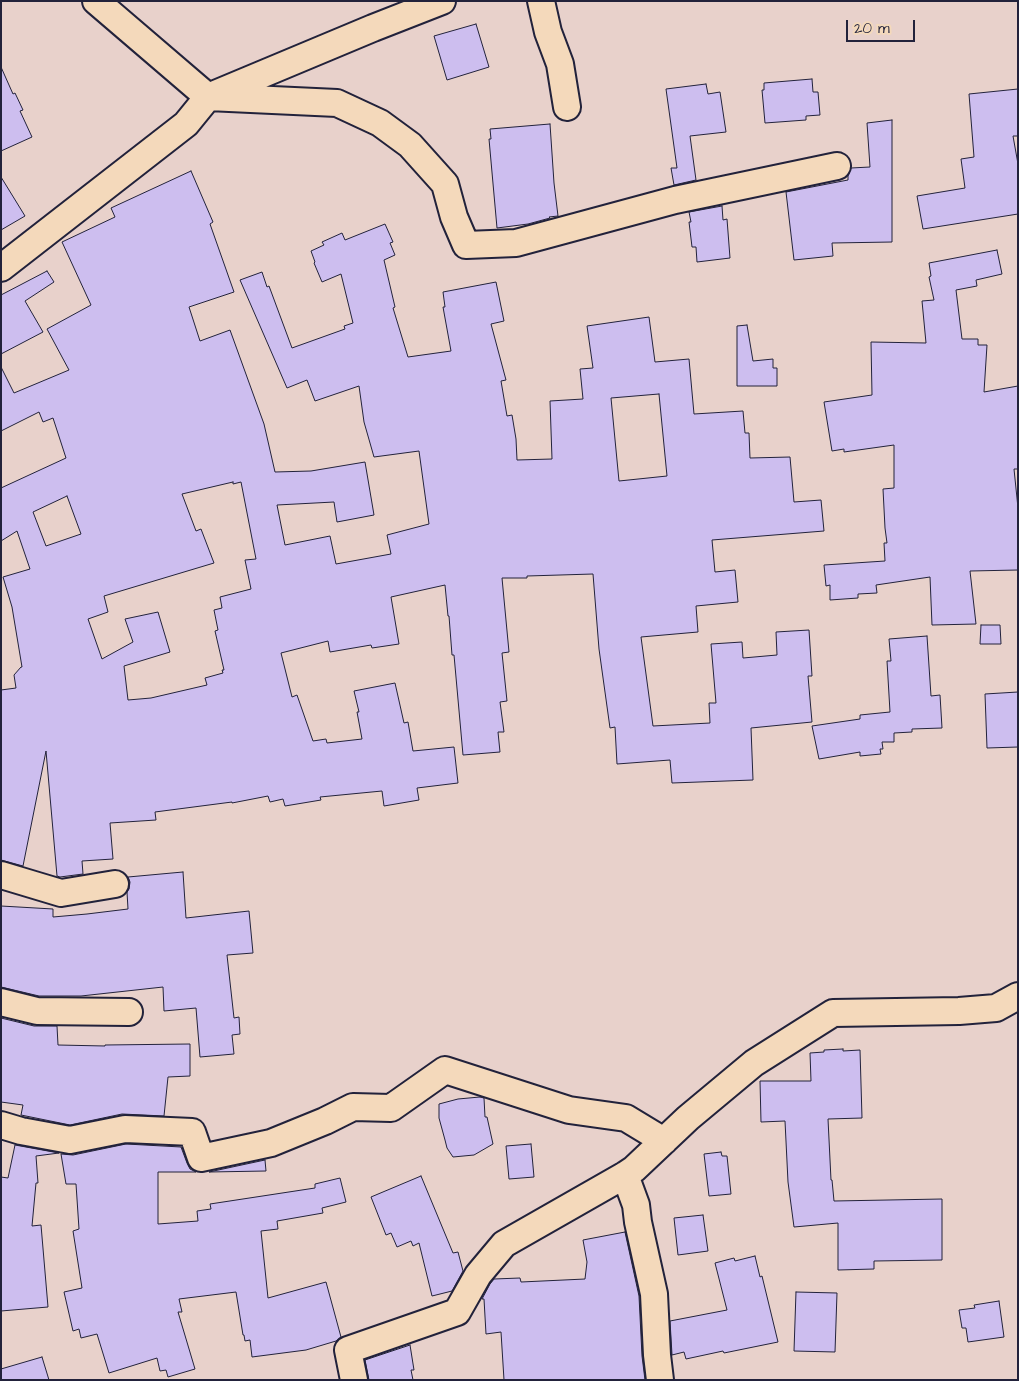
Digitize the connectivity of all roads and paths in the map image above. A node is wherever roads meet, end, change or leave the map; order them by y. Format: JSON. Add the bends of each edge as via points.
{"nodes":[{"id":1,"x":96,"y":1,"type":"edge"},
{"id":2,"x":442,"y":1,"type":"edge"},
{"id":3,"x":541,"y":1,"type":"edge"},
{"id":4,"x":208,"y":97,"type":"junction"},
{"id":5,"x":567,"y":107,"type":"dead end"},
{"id":6,"x":837,"y":166,"type":"dead end"},
{"id":7,"x":1,"y":268,"type":"edge"},
{"id":8,"x":1,"y":875,"type":"edge"},
{"id":9,"x":115,"y":884,"type":"dead end"},
{"id":10,"x":1018,"y":996,"type":"edge"},
{"id":11,"x":1,"y":1002,"type":"edge"},
{"id":12,"x":129,"y":1012,"type":"dead end"},
{"id":13,"x":1,"y":1126,"type":"edge"},
{"id":14,"x":664,"y":1141,"type":"junction"},
{"id":15,"x":625,"y":1176,"type":"junction"},
{"id":16,"x":354,"y":1380,"type":"edge"},
{"id":17,"x":660,"y":1380,"type":"edge"}],
"edges":[{"from":1,"to":4,"type":"street"},
{"from":2,"to":4,"type":"street"},
{"from":3,"to":5,"type":"street","via":[[560,64]]},
{"from":4,"to":6,"type":"street","via":[[337,103],[380,123],[410,145],[445,184],[466,245],[516,243],[676,200]]},
{"from":4,"to":7,"type":"street","via":[[186,124]]},
{"from":8,"to":9,"type":"street","via":[[61,893]]},
{"from":10,"to":14,"type":"street","via":[[996,1008],[833,1013],[754,1062]]},
{"from":11,"to":12,"type":"street","via":[[37,1011]]},
{"from":13,"to":14,"type":"street","via":[[70,1140],[125,1129],[192,1132],[201,1158],[271,1143],[353,1107],[391,1108],[445,1070],[569,1110],[626,1118]]},
{"from":14,"to":15,"type":"street"},
{"from":15,"to":16,"type":"street","via":[[504,1244],[478,1276],[457,1312],[348,1350]]},
{"from":15,"to":17,"type":"street","via":[[636,1204],[654,1294]]}]}
